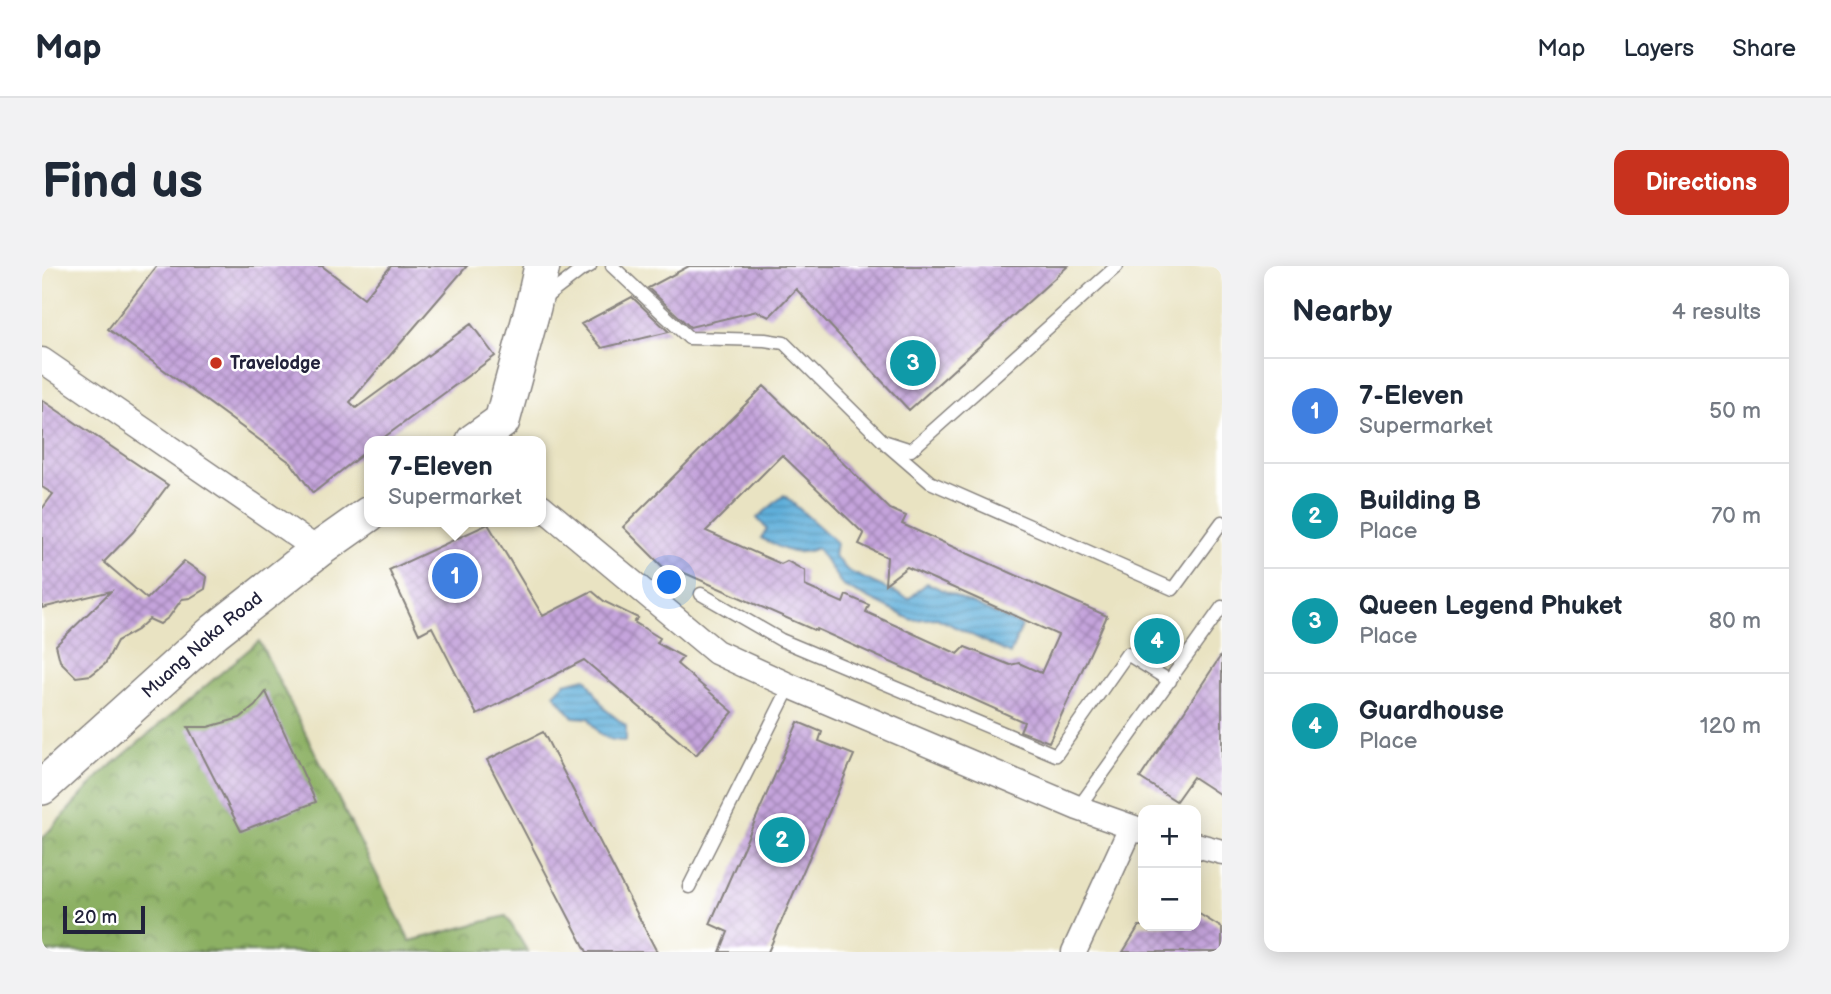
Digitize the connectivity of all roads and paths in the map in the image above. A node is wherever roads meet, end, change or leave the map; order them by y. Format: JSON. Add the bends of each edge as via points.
{"nodes":[{"id":1,"x":542,"y":266,"type":"edge"},
{"id":2,"x":590,"y":266,"type":"edge"},
{"id":3,"x":612,"y":266,"type":"edge"},
{"id":4,"x":1117,"y":266,"type":"edge"},
{"id":5,"x":533,"y":307,"type":"junction"},
{"id":6,"x":42,"y":360,"type":"edge"},
{"id":7,"x":505,"y":431,"type":"edge"},
{"id":8,"x":883,"y":441,"type":"junction"},
{"id":9,"x":546,"y":510,"type":"edge"},
{"id":10,"x":364,"y":518,"type":"edge"},
{"id":11,"x":1222,"y":522,"type":"edge"},
{"id":12,"x":318,"y":550,"type":"junction"},
{"id":13,"x":701,"y":594,"type":"dead end"},
{"id":14,"x":1222,"y":607,"type":"edge"},
{"id":15,"x":1170,"y":681,"type":"junction"},
{"id":16,"x":790,"y":686,"type":"junction"},
{"id":17,"x":42,"y":787,"type":"edge"},
{"id":18,"x":1078,"y":808,"type":"junction"},
{"id":19,"x":1137,"y":829,"type":"edge"},
{"id":20,"x":1201,"y":846,"type":"edge"},
{"id":21,"x":1222,"y":852,"type":"edge"},
{"id":22,"x":689,"y":887,"type":"dead end"},
{"id":23,"x":1074,"y":952,"type":"edge"}],
"edges":[{"from":1,"to":5,"type":"street"},
{"from":2,"to":5,"type":"lane"},
{"from":3,"to":8,"type":"lane","via":[[689,338],[783,343]]},
{"from":4,"to":8,"type":"lane","via":[[911,450]]},
{"from":5,"to":7,"type":"street"},
{"from":6,"to":12,"type":"street"},
{"from":8,"to":11,"type":"lane","via":[[930,482],[1173,589]]},
{"from":9,"to":16,"type":"street","via":[[716,652]]},
{"from":10,"to":12,"type":"street","name":"Muang Naka Road"},
{"from":12,"to":17,"type":"street","name":"Muang Naka Road","via":[[215,631]]},
{"from":13,"to":15,"type":"lane","via":[[781,640],[1056,755],[1128,654]]},
{"from":14,"to":15,"type":"lane"},
{"from":15,"to":18,"type":"lane"},
{"from":16,"to":18,"type":"street"},
{"from":16,"to":22,"type":"lane"},
{"from":18,"to":19,"type":"street"},
{"from":19,"to":23,"type":"street"},
{"from":20,"to":21,"type":"street"}]}
